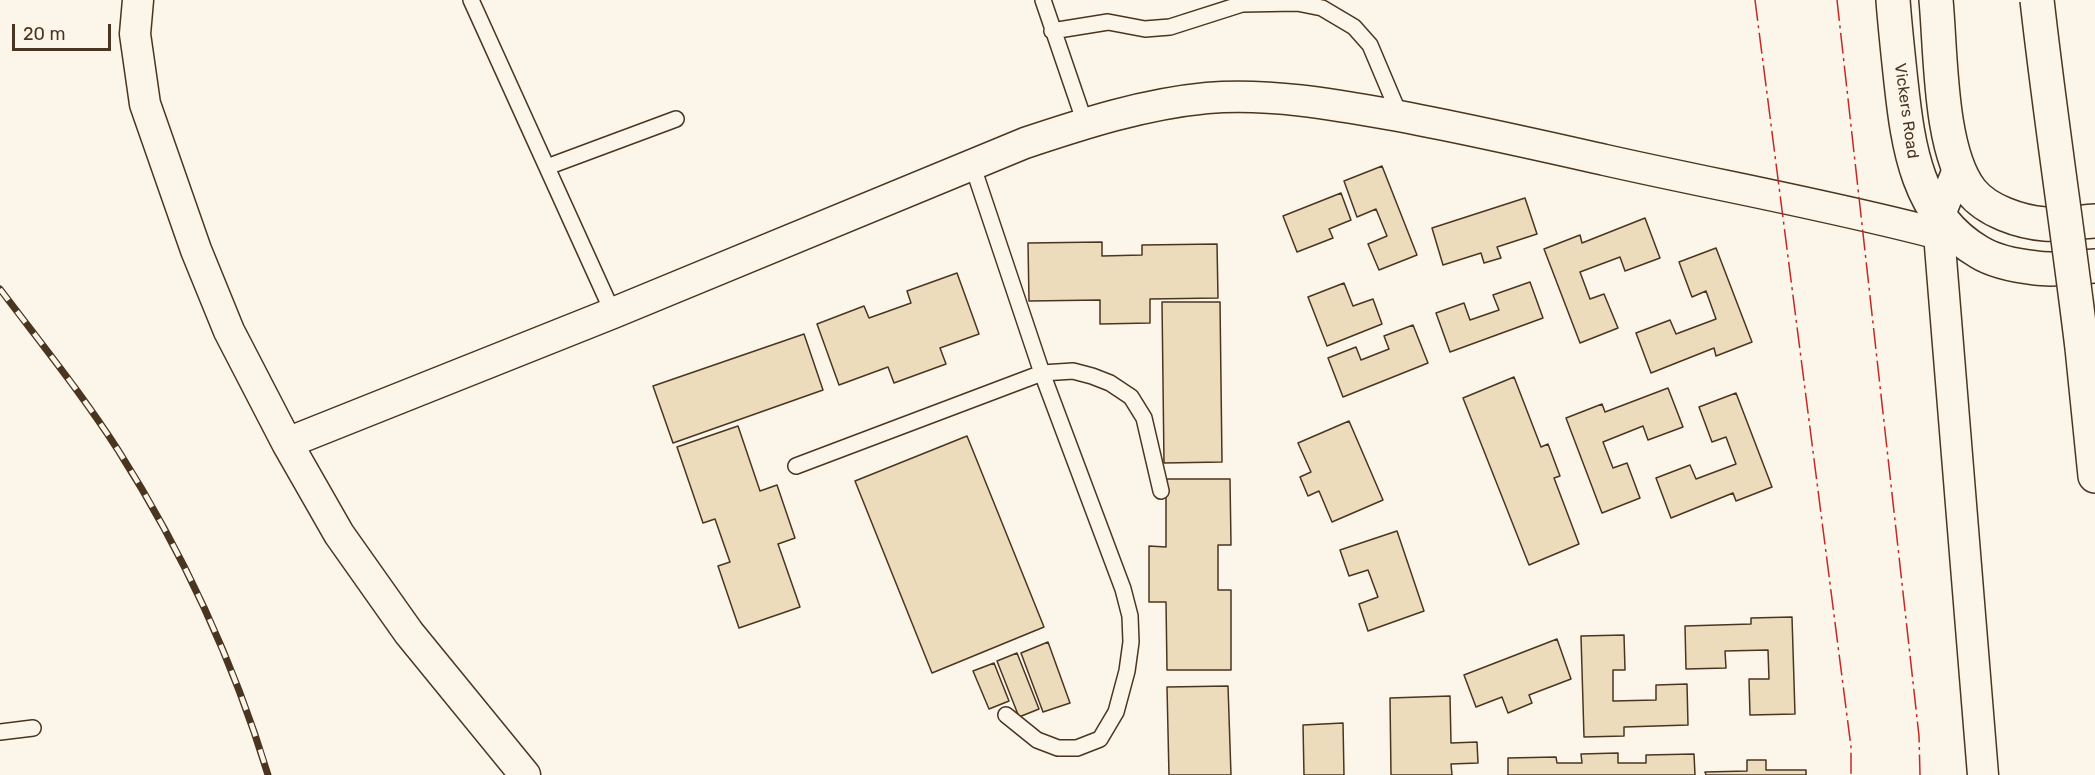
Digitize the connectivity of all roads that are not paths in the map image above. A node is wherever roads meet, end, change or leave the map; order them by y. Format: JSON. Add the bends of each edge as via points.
{"nodes":[{"id":1,"x":138,"y":0,"type":"edge"},
{"id":2,"x":471,"y":0,"type":"edge"},
{"id":3,"x":1043,"y":0,"type":"edge"},
{"id":4,"x":1893,"y":0,"type":"edge"},
{"id":5,"x":1936,"y":0,"type":"edge"},
{"id":6,"x":2037,"y":0,"type":"edge"},
{"id":7,"x":1052,"y":31,"type":"junction"},
{"id":8,"x":1400,"y":116,"type":"junction"},
{"id":9,"x":676,"y":119,"type":"dead end"},
{"id":10,"x":1084,"y":123,"type":"junction"},
{"id":11,"x":972,"y":164,"type":"junction"},
{"id":12,"x":547,"y":167,"type":"junction"},
{"id":13,"x":1959,"y":167,"type":"junction"},
{"id":14,"x":2095,"y":220,"type":"edge"},
{"id":15,"x":1939,"y":226,"type":"junction"},
{"id":16,"x":2095,"y":266,"type":"edge"},
{"id":17,"x":613,"y":313,"type":"junction"},
{"id":18,"x":1042,"y":373,"type":"junction"},
{"id":19,"x":287,"y":444,"type":"junction"},
{"id":20,"x":796,"y":466,"type":"dead end"},
{"id":21,"x":2095,"y":476,"type":"edge"},
{"id":22,"x":1161,"y":491,"type":"dead end"},
{"id":23,"x":1006,"y":715,"type":"dead end"},
{"id":24,"x":33,"y":728,"type":"dead end"},
{"id":25,"x":0,"y":732,"type":"edge"},
{"id":26,"x":525,"y":775,"type":"edge"},
{"id":27,"x":1983,"y":775,"type":"edge"}],
"edges":[{"from":1,"to":19,"type":"street","via":[[135,34],[145,104],[229,331]]},
{"from":2,"to":12,"type":"lane"},
{"from":3,"to":7,"type":"lane"},
{"from":4,"to":15,"type":"main road","name":"Vickers Road","via":[[1907,139]]},
{"from":5,"to":13,"type":"main road","via":[[1947,117]]},
{"from":6,"to":21,"type":"main road","bridge":true},
{"from":7,"to":8,"type":"lane","via":[[1108,22],[1145,28],[1170,27],[1242,4],[1297,3],[1322,8],[1354,27],[1370,45]]},
{"from":7,"to":10,"type":"lane"},
{"from":8,"to":10,"type":"street","via":[[1296,100],[1209,98],[1153,105]]},
{"from":8,"to":15,"type":"street","via":[[1875,217]]},
{"from":9,"to":12,"type":"lane"},
{"from":10,"to":11,"type":"street"},
{"from":11,"to":17,"type":"street"},
{"from":11,"to":18,"type":"lane"},
{"from":12,"to":17,"type":"lane"},
{"from":13,"to":14,"type":"main road","via":[[1971,191],[2007,215],[2044,224]]},
{"from":13,"to":15,"type":"street"},
{"from":15,"to":16,"type":"main road","name":"Vickers Road","via":[[1980,253],[2009,263],[2038,269]]},
{"from":15,"to":27,"type":"street"},
{"from":17,"to":19,"type":"street"},
{"from":18,"to":20,"type":"lane"},
{"from":18,"to":22,"type":"lane","via":[[1072,371],[1092,376],[1131,397],[1144,418]]},
{"from":18,"to":23,"type":"lane","via":[[1123,589],[1131,642],[1116,712],[1100,739],[1077,748],[1058,748],[1037,740]]},
{"from":19,"to":26,"type":"street","via":[[339,534],[409,633]]},
{"from":24,"to":25,"type":"lane"}]}
